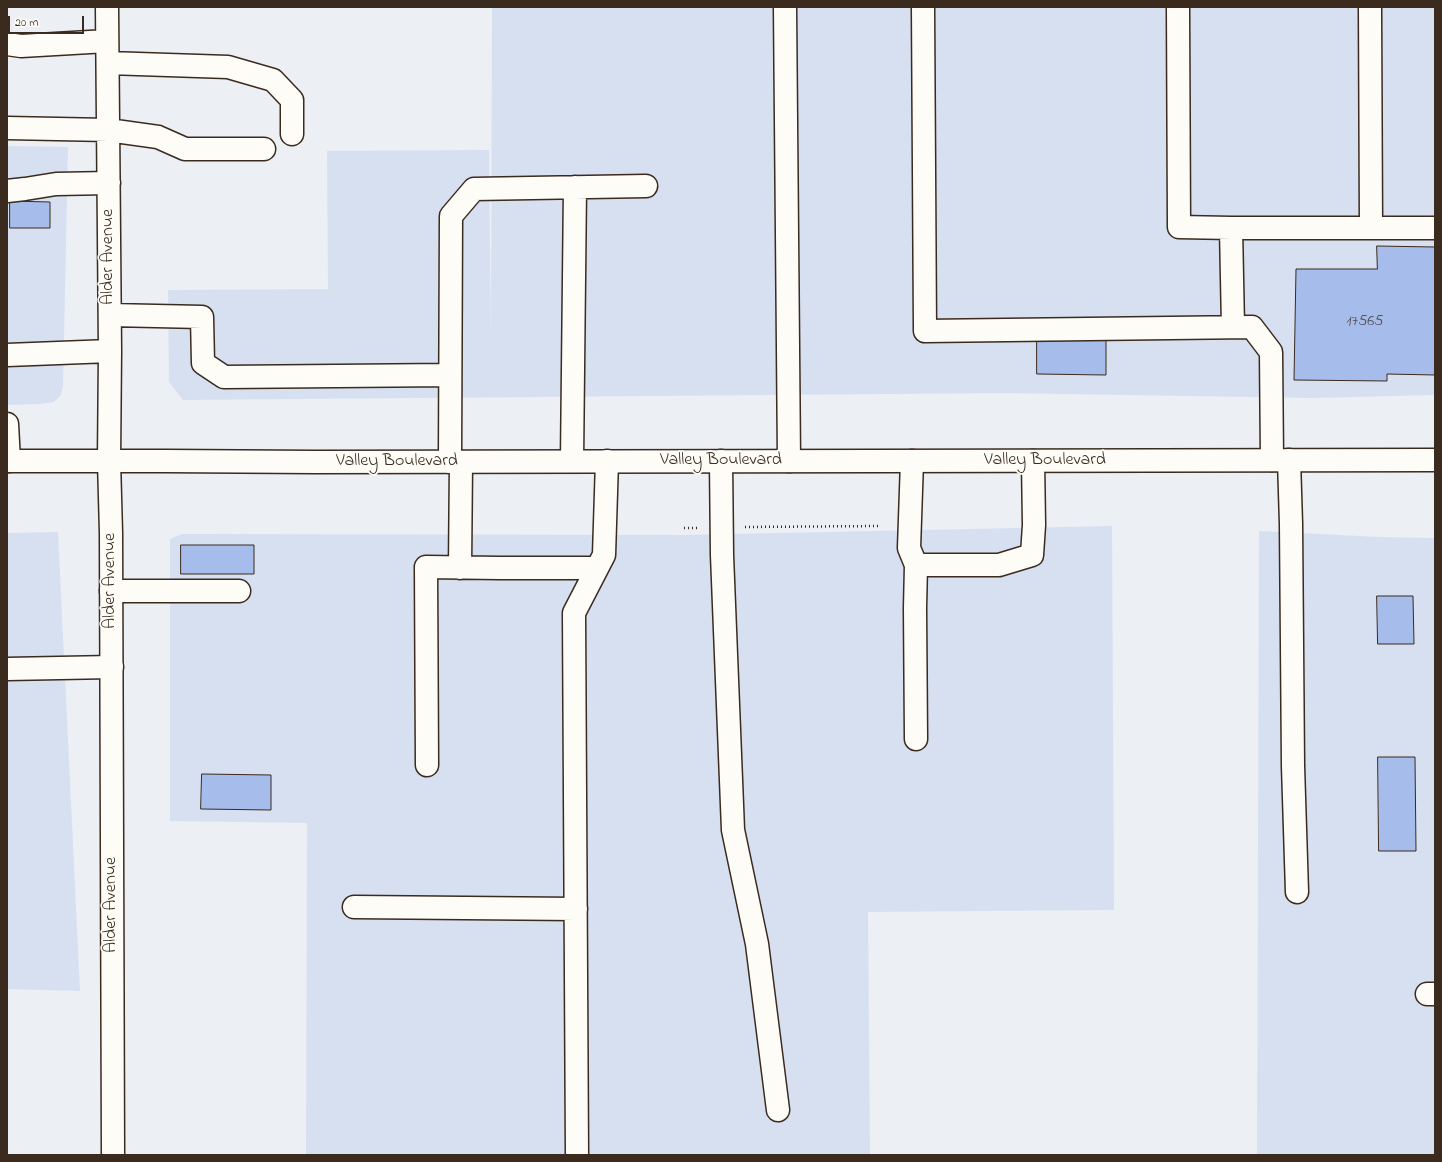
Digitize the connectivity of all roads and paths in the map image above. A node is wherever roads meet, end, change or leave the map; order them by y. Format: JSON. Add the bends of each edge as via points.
{"nodes":[{"id":1,"x":107,"y":7,"type":"edge"},
{"id":2,"x":784,"y":7,"type":"edge"},
{"id":3,"x":923,"y":7,"type":"edge"},
{"id":4,"x":1178,"y":7,"type":"edge"},
{"id":5,"x":1370,"y":7,"type":"edge"},
{"id":6,"x":107,"y":41,"type":"junction"},
{"id":7,"x":7,"y":44,"type":"edge"},
{"id":8,"x":108,"y":63,"type":"junction"},
{"id":9,"x":7,"y":128,"type":"edge"},
{"id":10,"x":108,"y":130,"type":"junction"},
{"id":11,"x":292,"y":134,"type":"dead end"},
{"id":12,"x":264,"y":149,"type":"dead end"},
{"id":13,"x":109,"y":183,"type":"junction"},
{"id":14,"x":646,"y":186,"type":"dead end"},
{"id":15,"x":575,"y":187,"type":"junction"},
{"id":16,"x":7,"y":191,"type":"edge"},
{"id":17,"x":1232,"y":228,"type":"junction"},
{"id":18,"x":1371,"y":228,"type":"junction"},
{"id":19,"x":1435,"y":228,"type":"edge"},
{"id":20,"x":110,"y":315,"type":"junction"},
{"id":21,"x":1233,"y":327,"type":"junction"},
{"id":22,"x":110,"y":351,"type":"junction"},
{"id":23,"x":7,"y":354,"type":"edge"},
{"id":24,"x":449,"y":375,"type":"junction"},
{"id":25,"x":7,"y":424,"type":"edge"},
{"id":26,"x":1281,"y":460,"type":"junction"},
{"id":27,"x":1435,"y":460,"type":"edge"},
{"id":28,"x":8,"y":461,"type":"edge"},
{"id":29,"x":109,"y":461,"type":"junction"},
{"id":30,"x":912,"y":461,"type":"junction"},
{"id":31,"x":1033,"y":461,"type":"junction"},
{"id":32,"x":455,"y":462,"type":"junction"},
{"id":33,"x":572,"y":462,"type":"junction"},
{"id":34,"x":607,"y":462,"type":"junction"},
{"id":35,"x":721,"y":462,"type":"junction"},
{"id":36,"x":789,"y":462,"type":"junction"},
{"id":37,"x":879,"y":526,"type":"dead end"},
{"id":38,"x":684,"y":528,"type":"dead end"},
{"id":39,"x":722,"y":528,"type":"junction"},
{"id":40,"x":916,"y":566,"type":"junction"},
{"id":41,"x":460,"y":568,"type":"junction"},
{"id":42,"x":597,"y":568,"type":"junction"},
{"id":43,"x":111,"y":591,"type":"junction"},
{"id":44,"x":239,"y":591,"type":"dead end"},
{"id":45,"x":112,"y":667,"type":"junction"},
{"id":46,"x":7,"y":669,"type":"edge"},
{"id":47,"x":916,"y":739,"type":"dead end"},
{"id":48,"x":427,"y":765,"type":"dead end"},
{"id":49,"x":1297,"y":892,"type":"dead end"},
{"id":50,"x":354,"y":907,"type":"dead end"},
{"id":51,"x":576,"y":909,"type":"junction"},
{"id":52,"x":778,"y":1110,"type":"dead end"},
{"id":53,"x":113,"y":1155,"type":"edge"},
{"id":54,"x":577,"y":1155,"type":"edge"}],
"edges":[{"from":1,"to":6,"type":"main road","name":"Alder Avenue"},
{"from":2,"to":36,"type":"main road"},
{"from":3,"to":21,"type":"main road","via":[[925,331]]},
{"from":4,"to":17,"type":"main road","via":[[1179,227]]},
{"from":5,"to":18,"type":"main road"},
{"from":6,"to":7,"type":"main road","via":[[21,46]]},
{"from":6,"to":8,"type":"main road","name":"Alder Avenue"},
{"from":8,"to":10,"type":"main road","name":"Alder Avenue"},
{"from":8,"to":11,"type":"main road","via":[[228,67],[273,80],[292,100]]},
{"from":9,"to":10,"type":"main road"},
{"from":10,"to":12,"type":"main road","via":[[158,137],[185,149]]},
{"from":10,"to":13,"type":"main road","name":"Alder Avenue"},
{"from":13,"to":16,"type":"main road","via":[[56,184]]},
{"from":13,"to":20,"type":"main road","name":"Alder Avenue"},
{"from":14,"to":15,"type":"main road"},
{"from":15,"to":24,"type":"main road","via":[[474,189],[451,216]]},
{"from":15,"to":33,"type":"main road"},
{"from":17,"to":18,"type":"main road"},
{"from":17,"to":21,"type":"main road"},
{"from":18,"to":19,"type":"main road"},
{"from":20,"to":22,"type":"main road","name":"Alder Avenue"},
{"from":20,"to":24,"type":"main road","via":[[202,317],[203,363],[224,377]]},
{"from":21,"to":26,"type":"main road","via":[[1252,327],[1271,352]]},
{"from":22,"to":23,"type":"main road"},
{"from":22,"to":29,"type":"main road","name":"Alder Avenue"},
{"from":24,"to":32,"type":"main road"},
{"from":25,"to":28,"type":"main road"},
{"from":26,"to":27,"type":"main road","name":"Valley Boulevard"},
{"from":26,"to":31,"type":"main road","name":"Valley Boulevard"},
{"from":26,"to":49,"type":"main road","via":[[1291,532],[1292,766]]},
{"from":28,"to":29,"type":"main road","name":"Valley Boulevard"},
{"from":29,"to":32,"type":"main road","name":"Valley Boulevard"},
{"from":29,"to":43,"type":"main road","name":"Alder Avenue"},
{"from":30,"to":31,"type":"main road","name":"Valley Boulevard"},
{"from":30,"to":36,"type":"main road","name":"Valley Boulevard"},
{"from":30,"to":40,"type":"main road","via":[[909,548]]},
{"from":31,"to":40,"type":"main road","via":[[1032,555],[999,565]]},
{"from":32,"to":33,"type":"main road","name":"Valley Boulevard"},
{"from":32,"to":41,"type":"main road"},
{"from":33,"to":34,"type":"main road","name":"Valley Boulevard"},
{"from":34,"to":35,"type":"main road","name":"Valley Boulevard"},
{"from":34,"to":42,"type":"main road","via":[[604,555]]},
{"from":35,"to":36,"type":"main road","name":"Valley Boulevard"},
{"from":35,"to":39,"type":"main road"},
{"from":37,"to":39,"type":"path"},
{"from":38,"to":39,"type":"path"},
{"from":39,"to":52,"type":"main road","via":[[733,830],[757,944]]},
{"from":40,"to":47,"type":"main road"},
{"from":41,"to":42,"type":"main road"},
{"from":41,"to":48,"type":"main road","via":[[426,567]]},
{"from":42,"to":51,"type":"main road","via":[[574,613]]},
{"from":43,"to":44,"type":"main road"},
{"from":43,"to":45,"type":"main road","name":"Alder Avenue"},
{"from":45,"to":46,"type":"main road"},
{"from":45,"to":53,"type":"main road","name":"Alder Avenue"},
{"from":50,"to":51,"type":"main road"},
{"from":51,"to":54,"type":"main road"}]}
